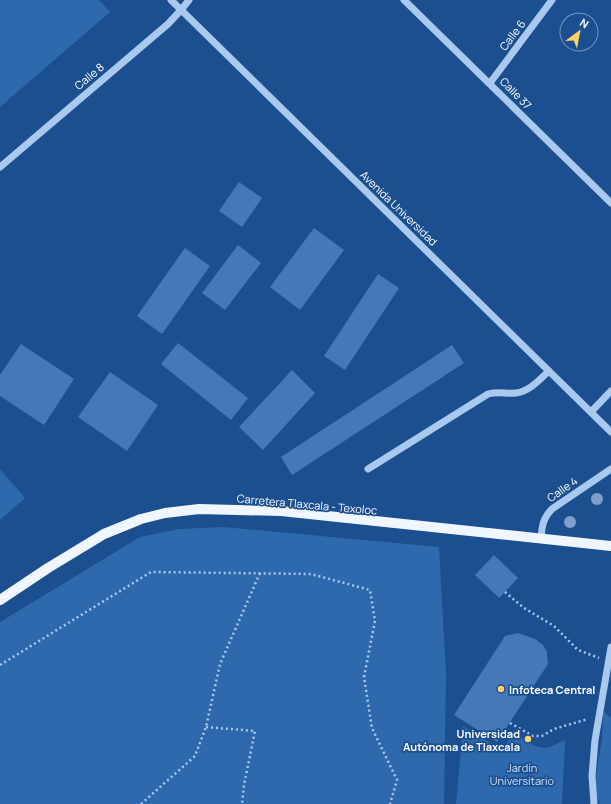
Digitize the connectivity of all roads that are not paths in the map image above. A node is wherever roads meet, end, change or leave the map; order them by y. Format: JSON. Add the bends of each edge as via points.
{"nodes":[{"id":1,"x":170,"y":0,"type":"edge"},
{"id":2,"x":189,"y":0,"type":"edge"},
{"id":3,"x":404,"y":0,"type":"edge"},
{"id":4,"x":552,"y":0,"type":"edge"},
{"id":5,"x":182,"y":10,"type":"junction"},
{"id":6,"x":490,"y":84,"type":"junction"},
{"id":7,"x":0,"y":167,"type":"edge"},
{"id":8,"x":611,"y":203,"type":"edge"},
{"id":9,"x":550,"y":371,"type":"junction"},
{"id":10,"x":611,"y":391,"type":"edge"},
{"id":11,"x":591,"y":412,"type":"junction"},
{"id":12,"x":611,"y":432,"type":"edge"},
{"id":13,"x":368,"y":469,"type":"dead end"},
{"id":14,"x":611,"y":469,"type":"edge"},
{"id":15,"x":540,"y":538,"type":"junction"},
{"id":16,"x":611,"y":546,"type":"edge"},
{"id":17,"x":0,"y":600,"type":"edge"},
{"id":18,"x":611,"y":647,"type":"edge"},
{"id":19,"x":594,"y":804,"type":"edge"}],
"edges":[{"from":1,"to":5,"type":"street","name":"Avenida Universidad"},
{"from":2,"to":5,"type":"street","name":"Calle 8"},
{"from":3,"to":6,"type":"street","name":"Calle 37"},
{"from":4,"to":6,"type":"street","name":"Calle 6"},
{"from":5,"to":7,"type":"street","name":"Calle 8"},
{"from":5,"to":9,"type":"street","name":"Avenida Universidad"},
{"from":6,"to":8,"type":"street","name":"Calle 37"},
{"from":9,"to":11,"type":"street","name":"Avenida Universidad"},
{"from":9,"to":13,"type":"street","via":[[523,392],[488,394]]},
{"from":10,"to":11,"type":"street"},
{"from":11,"to":12,"type":"street","name":"Avenida Universidad"},
{"from":14,"to":15,"type":"street","name":"Calle 4","via":[[552,508],[542,523]]},
{"from":15,"to":16,"type":"main road","name":"Carretera Tlaxcala - Texoloc"},
{"from":15,"to":17,"type":"main road","name":"Carretera Tlaxcala - Texoloc","via":[[281,511],[199,509],[141,518],[104,534]]},
{"from":18,"to":19,"type":"street","via":[[592,776]]}]}
